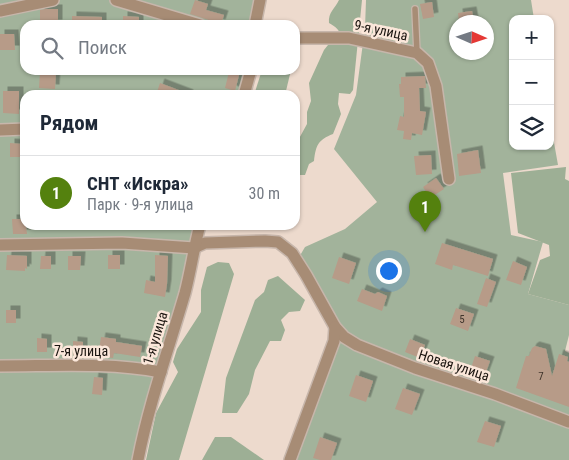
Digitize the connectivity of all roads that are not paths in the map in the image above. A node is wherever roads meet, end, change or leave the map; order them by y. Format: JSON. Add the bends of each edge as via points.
{"nodes":[{"id":1,"x":53,"y":0,"type":"edge"},
{"id":2,"x":116,"y":0,"type":"edge"},
{"id":3,"x":260,"y":0,"type":"edge"},
{"id":4,"x":415,"y":9,"type":"dead end"},
{"id":5,"x":0,"y":11,"type":"edge"},
{"id":6,"x":183,"y":20,"type":"edge"},
{"id":7,"x":256,"y":20,"type":"edge"},
{"id":8,"x":300,"y":38,"type":"edge"},
{"id":9,"x":417,"y":53,"type":"junction"},
{"id":10,"x":250,"y":75,"type":"edge"},
{"id":11,"x":246,"y":90,"type":"edge"},
{"id":12,"x":20,"y":129,"type":"edge"},
{"id":13,"x":0,"y":130,"type":"edge"},
{"id":14,"x":449,"y":179,"type":"dead end"},
{"id":15,"x":199,"y":230,"type":"edge"},
{"id":16,"x":0,"y":245,"type":"edge"},
{"id":17,"x":194,"y":248,"type":"junction"},
{"id":18,"x":335,"y":327,"type":"junction"},
{"id":19,"x":0,"y":366,"type":"edge"},
{"id":20,"x":161,"y":372,"type":"junction"},
{"id":21,"x":569,"y":422,"type":"edge"},
{"id":22,"x":138,"y":460,"type":"edge"},
{"id":23,"x":290,"y":460,"type":"edge"}],
"edges":[{"from":1,"to":5,"type":"street"},
{"from":2,"to":6,"type":"street"},
{"from":3,"to":7,"type":"street"},
{"from":4,"to":9,"type":"lane"},
{"from":8,"to":9,"type":"street","name":"9-я улица","via":[[349,38]]},
{"from":9,"to":14,"type":"street","name":"9-я улица","via":[[428,63],[436,86]]},
{"from":10,"to":11,"type":"street"},
{"from":12,"to":13,"type":"street"},
{"from":15,"to":17,"type":"street","name":"1-я улица"},
{"from":16,"to":17,"type":"street","name":"Новая улица","via":[[122,243]]},
{"from":17,"to":18,"type":"street","name":"Новая улица","via":[[206,243],[278,242],[292,252]]},
{"from":17,"to":20,"type":"street","name":"1-я улица","via":[[186,290]]},
{"from":18,"to":21,"type":"street","name":"Новая улица","via":[[357,345]]},
{"from":18,"to":23,"type":"street","via":[[334,341]]},
{"from":19,"to":20,"type":"street","name":"7-я улица","via":[[89,364]]},
{"from":20,"to":22,"type":"street","name":"1-я улица"}]}
